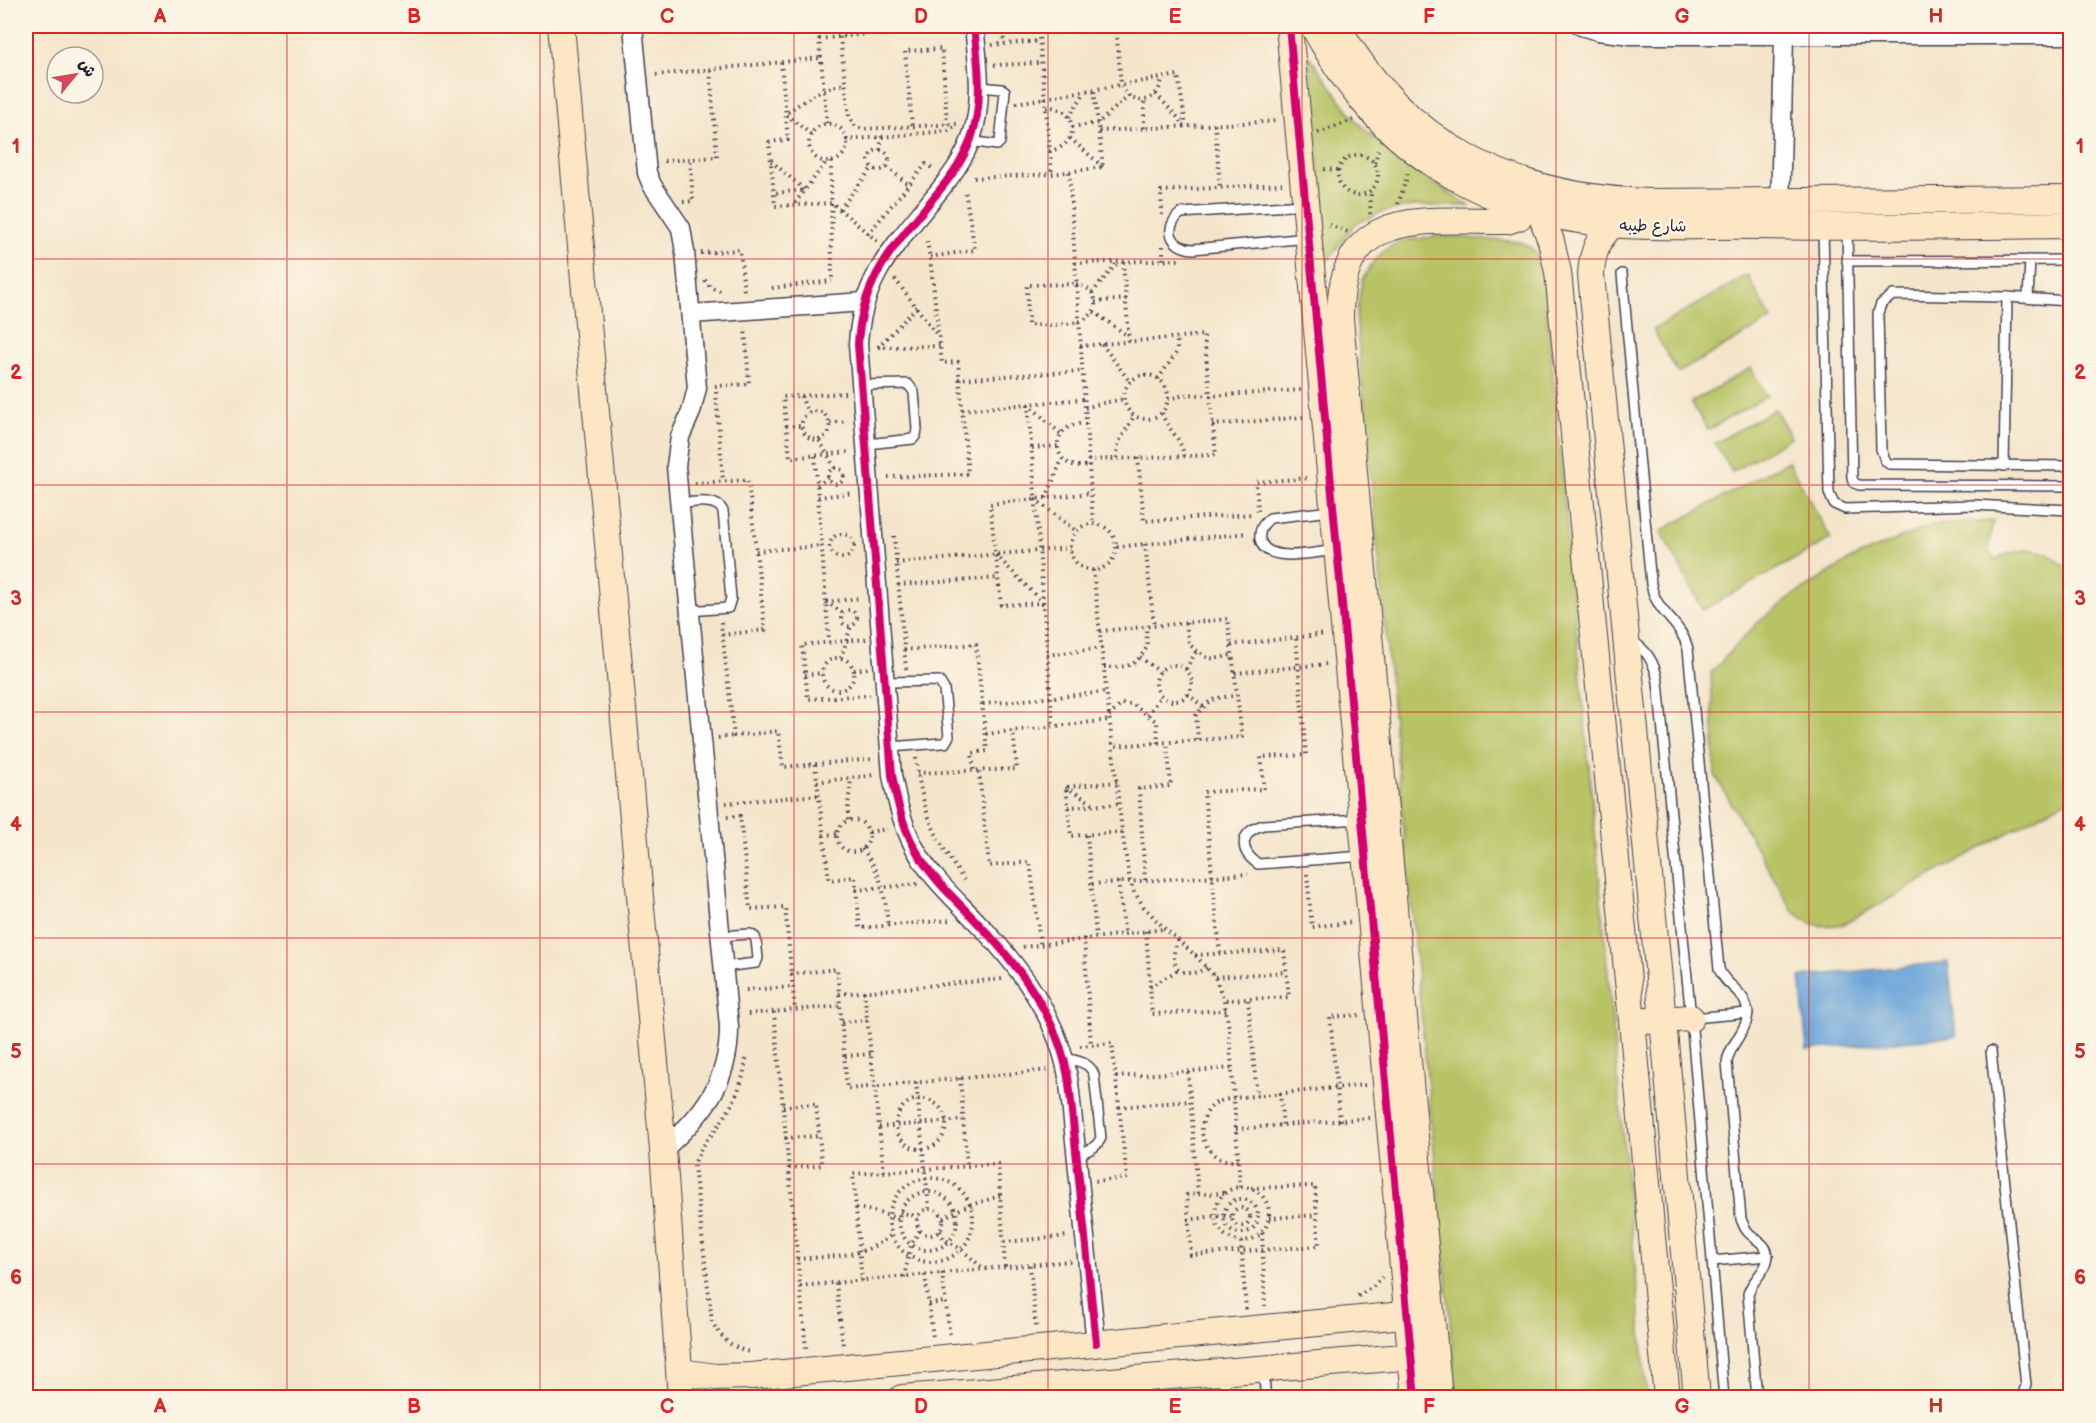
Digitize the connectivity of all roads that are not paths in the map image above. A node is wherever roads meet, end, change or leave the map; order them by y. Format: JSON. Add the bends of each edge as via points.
{"nodes":[{"id":1,"x":561,"y":26,"type":"edge"},
{"id":2,"x":633,"y":26,"type":"edge"},
{"id":3,"x":974,"y":26,"type":"edge"},
{"id":4,"x":1289,"y":26,"type":"edge"},
{"id":5,"x":1313,"y":26,"type":"edge"},
{"id":6,"x":1337,"y":26,"type":"edge"},
{"id":7,"x":1581,"y":26,"type":"edge"},
{"id":8,"x":1652,"y":30,"type":"edge"},
{"id":9,"x":1887,"y":30,"type":"edge"},
{"id":10,"x":2050,"y":30,"type":"edge"},
{"id":11,"x":1784,"y":35,"type":"junction"},
{"id":12,"x":2070,"y":35,"type":"edge"},
{"id":13,"x":979,"y":87,"type":"junction"},
{"id":14,"x":974,"y":137,"type":"junction"},
{"id":15,"x":2070,"y":199,"type":"edge"},
{"id":16,"x":1780,"y":200,"type":"junction"},
{"id":17,"x":1305,"y":205,"type":"junction"},
{"id":18,"x":1533,"y":210,"type":"junction"},
{"id":19,"x":1613,"y":224,"type":"junction"},
{"id":20,"x":2070,"y":225,"type":"edge"},
{"id":21,"x":1780,"y":226,"type":"junction"},
{"id":22,"x":1835,"y":227,"type":"junction"},
{"id":23,"x":1308,"y":238,"type":"junction"},
{"id":24,"x":2030,"y":260,"type":"junction"},
{"id":25,"x":2070,"y":260,"type":"edge"},
{"id":26,"x":1847,"y":261,"type":"junction"},
{"id":27,"x":1622,"y":274,"type":"dead end"},
{"id":28,"x":2007,"y":297,"type":"junction"},
{"id":29,"x":2028,"y":298,"type":"junction"},
{"id":30,"x":2070,"y":301,"type":"edge"},
{"id":31,"x":864,"y":302,"type":"junction"},
{"id":32,"x":691,"y":314,"type":"junction"},
{"id":33,"x":858,"y":389,"type":"junction"},
{"id":34,"x":870,"y":446,"type":"junction"},
{"id":35,"x":2004,"y":466,"type":"junction"},
{"id":36,"x":2070,"y":466,"type":"edge"},
{"id":37,"x":2070,"y":486,"type":"edge"},
{"id":38,"x":688,"y":503,"type":"junction"},
{"id":39,"x":2070,"y":510,"type":"edge"},
{"id":40,"x":1333,"y":511,"type":"junction"},
{"id":41,"x":1337,"y":549,"type":"junction"},
{"id":42,"x":689,"y":611,"type":"junction"},
{"id":43,"x":1626,"y":638,"type":"junction"},
{"id":44,"x":883,"y":689,"type":"junction"},
{"id":45,"x":882,"y":749,"type":"junction"},
{"id":46,"x":1363,"y":819,"type":"junction"},
{"id":47,"x":1366,"y":856,"type":"junction"},
{"id":48,"x":720,"y":936,"type":"junction"},
{"id":49,"x":723,"y":966,"type":"junction"},
{"id":50,"x":1748,"y":1013,"type":"junction"},
{"id":51,"x":1690,"y":1018,"type":"junction"},
{"id":52,"x":1663,"y":1020,"type":"junction"},
{"id":53,"x":1632,"y":1021,"type":"junction"},
{"id":54,"x":1991,"y":1051,"type":"dead end"},
{"id":55,"x":1059,"y":1064,"type":"junction"},
{"id":56,"x":663,"y":1150,"type":"junction"},
{"id":57,"x":1084,"y":1152,"type":"junction"},
{"id":58,"x":1768,"y":1256,"type":"junction"},
{"id":59,"x":1712,"y":1261,"type":"junction"},
{"id":60,"x":1419,"y":1313,"type":"junction"},
{"id":61,"x":1096,"y":1343,"type":"junction"},
{"id":62,"x":1423,"y":1356,"type":"junction"},
{"id":63,"x":1263,"y":1368,"type":"junction"},
{"id":64,"x":680,"y":1372,"type":"junction"},
{"id":65,"x":1224,"y":1372,"type":"junction"},
{"id":66,"x":681,"y":1398,"type":"edge"},
{"id":67,"x":902,"y":1398,"type":"edge"},
{"id":68,"x":1226,"y":1398,"type":"edge"},
{"id":69,"x":1266,"y":1398,"type":"edge"},
{"id":70,"x":1415,"y":1398,"type":"edge"},
{"id":71,"x":1439,"y":1398,"type":"edge"},
{"id":72,"x":1667,"y":1398,"type":"edge"},
{"id":73,"x":1697,"y":1398,"type":"edge"},
{"id":74,"x":1724,"y":1398,"type":"edge"},
{"id":75,"x":1757,"y":1398,"type":"edge"},
{"id":76,"x":2022,"y":1398,"type":"edge"}],
"edges":[{"from":1,"to":56,"type":"street"},
{"from":2,"to":32,"type":"street","via":[[647,172],[681,228]]},
{"from":3,"to":13,"type":"street"},
{"from":4,"to":17,"type":"street"},
{"from":5,"to":18,"type":"street","name":"شارع طيبه","via":[[1363,102],[1403,142],[1449,174]]},
{"from":6,"to":16,"type":"street","name":"شارع طيبه","via":[[1362,64],[1400,109],[1447,146],[1499,174],[1599,199]]},
{"from":7,"to":8,"type":"street","via":[[1598,31]]},
{"from":8,"to":11,"type":"street"},
{"from":9,"to":10,"type":"street"},
{"from":9,"to":11,"type":"street"},
{"from":10,"to":12,"type":"street"},
{"from":11,"to":16,"type":"street"},
{"from":13,"to":14,"type":"street"},
{"from":13,"to":14,"type":"lane","via":[[1003,89],[1004,104],[1000,142],[997,145]]},
{"from":14,"to":31,"type":"street","via":[[955,171],[879,268]]},
{"from":15,"to":16,"type":"street","name":"شارع طيبه"},
{"from":16,"to":21,"type":"street"},
{"from":17,"to":23,"type":"street"},
{"from":17,"to":23,"type":"lane","via":[[1190,211],[1181,213],[1171,227],[1176,244],[1184,249]]},
{"from":18,"to":19,"type":"street","name":"شارع طيبه"},
{"from":18,"to":53,"type":"street","via":[[1551,241],[1558,272]]},
{"from":18,"to":60,"type":"street","via":[[1507,221],[1413,222],[1379,232],[1356,252],[1341,285],[1340,319]]},
{"from":19,"to":21,"type":"street","name":"شارع طيبه"},
{"from":19,"to":43,"type":"street","via":[[1595,247],[1591,275]]},
{"from":20,"to":22,"type":"street","name":"شارع طيبه"},
{"from":21,"to":22,"type":"street","name":"شارع طيبه"},
{"from":22,"to":26,"type":"lane"},
{"from":22,"to":39,"type":"lane","via":[[1829,493],[1834,504],[1845,509],[1984,506]]},
{"from":23,"to":40,"type":"street"},
{"from":24,"to":25,"type":"lane"},
{"from":24,"to":26,"type":"lane"},
{"from":24,"to":29,"type":"lane"},
{"from":26,"to":37,"type":"lane","via":[[1854,483]]},
{"from":27,"to":50,"type":"lane","via":[[1651,584],[1658,604],[1680,628],[1688,649],[1719,969],[1744,999]]},
{"from":28,"to":29,"type":"lane"},
{"from":28,"to":35,"type":"lane"},
{"from":28,"to":35,"type":"lane","via":[[1893,295],[1881,304],[1878,313],[1881,448],[1885,460],[1895,465]]},
{"from":29,"to":30,"type":"lane"},
{"from":31,"to":32,"type":"street"},
{"from":31,"to":33,"type":"street","via":[[858,344]]},
{"from":32,"to":38,"type":"street","via":[[697,388],[680,437],[676,466]]},
{"from":33,"to":34,"type":"street"},
{"from":33,"to":34,"type":"lane","via":[[882,384],[912,387],[916,435],[913,439]]},
{"from":34,"to":44,"type":"street"},
{"from":35,"to":36,"type":"lane"},
{"from":38,"to":42,"type":"street"},
{"from":38,"to":42,"type":"lane","via":[[717,503],[723,511],[731,598],[728,608]]},
{"from":40,"to":41,"type":"street"},
{"from":40,"to":41,"type":"lane","via":[[1270,518],[1263,524],[1260,541],[1272,554]]},
{"from":41,"to":46,"type":"street"},
{"from":42,"to":48,"type":"street"},
{"from":43,"to":51,"type":"lane","via":[[1645,651],[1656,671]]},
{"from":43,"to":52,"type":"street"},
{"from":44,"to":45,"type":"street"},
{"from":44,"to":45,"type":"lane","via":[[907,681],[935,680],[943,684],[948,740]]},
{"from":45,"to":55,"type":"street","via":[[906,830],[919,856],[1022,975],[1048,1017]]},
{"from":46,"to":47,"type":"street"},
{"from":46,"to":47,"type":"lane","via":[[1263,825],[1246,836],[1244,847],[1248,857],[1258,864]]},
{"from":47,"to":60,"type":"street"},
{"from":48,"to":49,"type":"street"},
{"from":48,"to":49,"type":"lane","via":[[756,937],[756,963]]},
{"from":49,"to":56,"type":"street","via":[[729,1042],[722,1075],[704,1107]]},
{"from":50,"to":51,"type":"lane"},
{"from":50,"to":58,"type":"lane","via":[[1728,1054],[1728,1069],[1741,1219],[1749,1233],[1764,1245]]},
{"from":51,"to":52,"type":"street"},
{"from":51,"to":59,"type":"lane"},
{"from":52,"to":53,"type":"street"},
{"from":52,"to":73,"type":"street"},
{"from":53,"to":72,"type":"street"},
{"from":54,"to":76,"type":"lane","via":[[2026,1385]]},
{"from":55,"to":57,"type":"street"},
{"from":55,"to":57,"type":"lane","via":[[1084,1063],[1093,1071],[1101,1135],[1098,1144]]},
{"from":56,"to":64,"type":"street"},
{"from":57,"to":61,"type":"street"},
{"from":58,"to":59,"type":"lane"},
{"from":58,"to":75,"type":"lane","via":[[1750,1286],[1747,1302]]},
{"from":59,"to":74,"type":"lane"},
{"from":60,"to":61,"type":"street"},
{"from":60,"to":62,"type":"street"},
{"from":61,"to":64,"type":"street","via":[[751,1376]]},
{"from":62,"to":63,"type":"street"},
{"from":62,"to":70,"type":"street"},
{"from":62,"to":71,"type":"street"},
{"from":63,"to":65,"type":"street"},
{"from":63,"to":69,"type":"lane"},
{"from":64,"to":66,"type":"street"},
{"from":65,"to":67,"type":"street"},
{"from":65,"to":68,"type":"lane"}]}
